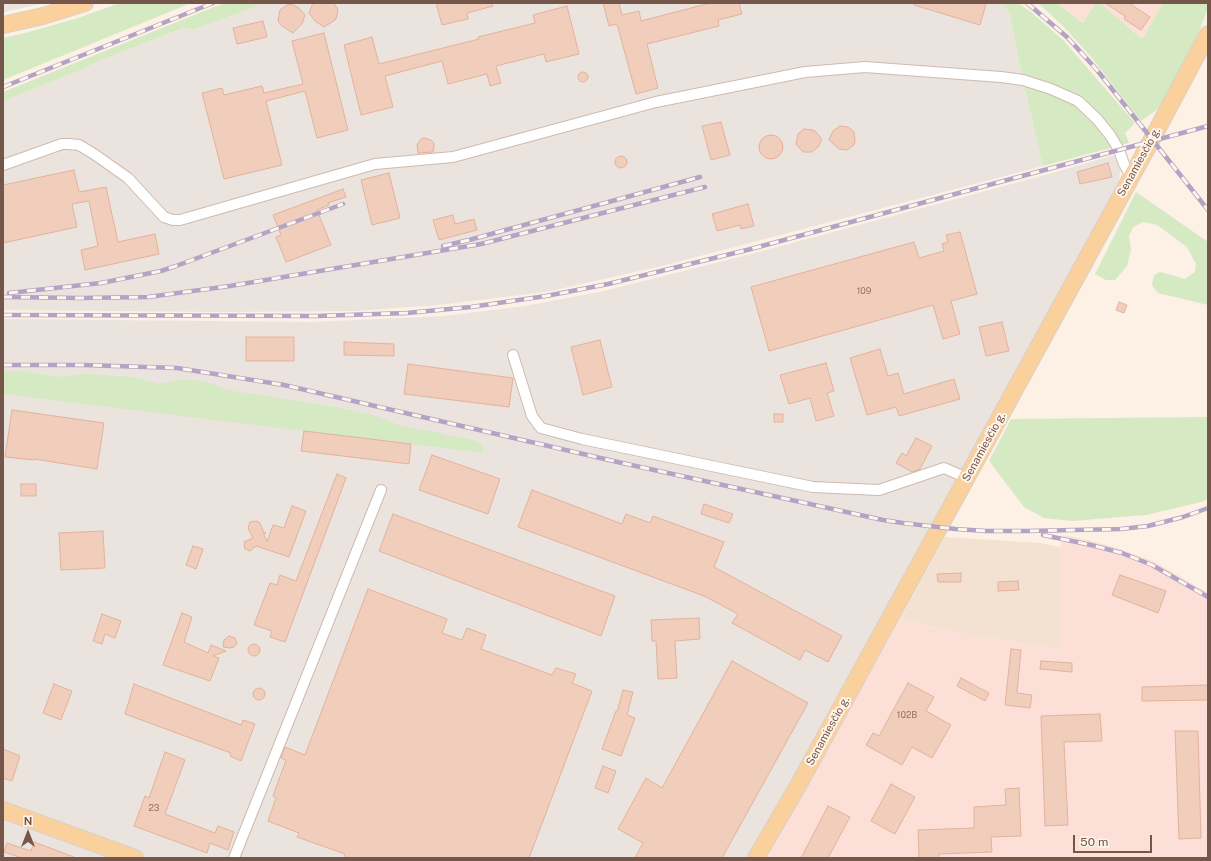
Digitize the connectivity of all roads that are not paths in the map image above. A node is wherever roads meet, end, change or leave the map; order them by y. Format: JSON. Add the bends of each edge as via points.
{"nodes":[{"id":1,"x":85,"y":3,"type":"edge"},
{"id":2,"x":3,"y":25,"type":"edge"},
{"id":3,"x":1208,"y":34,"type":"edge"},
{"id":4,"x":3,"y":165,"type":"edge"},
{"id":5,"x":1133,"y":174,"type":"junction"},
{"id":6,"x":513,"y":355,"type":"dead end"},
{"id":7,"x":967,"y":478,"type":"junction"},
{"id":8,"x":381,"y":490,"type":"dead end"},
{"id":9,"x":3,"y":810,"type":"edge"},
{"id":10,"x":135,"y":858,"type":"edge"},
{"id":11,"x":234,"y":858,"type":"edge"},
{"id":12,"x":756,"y":858,"type":"edge"}],
"edges":[{"from":1,"to":2,"type":"main road"},
{"from":3,"to":5,"type":"main road","name":"Senamiesčio g."},
{"from":4,"to":5,"type":"street","via":[[62,144],[79,145],[128,178],[164,217],[180,220],[375,164],[453,157],[656,102],[805,72],[865,67],[1001,77],[1023,80],[1050,89],[1078,101],[1097,119],[1119,150],[1128,171]]},
{"from":5,"to":7,"type":"main road","name":"Senamiesčio g."},
{"from":6,"to":7,"type":"street","via":[[532,416],[541,428],[548,430],[812,487],[879,490],[944,468]]},
{"from":7,"to":12,"type":"main road","name":"Senamiesčio g."},
{"from":8,"to":11,"type":"street"},
{"from":9,"to":10,"type":"main road"}]}
